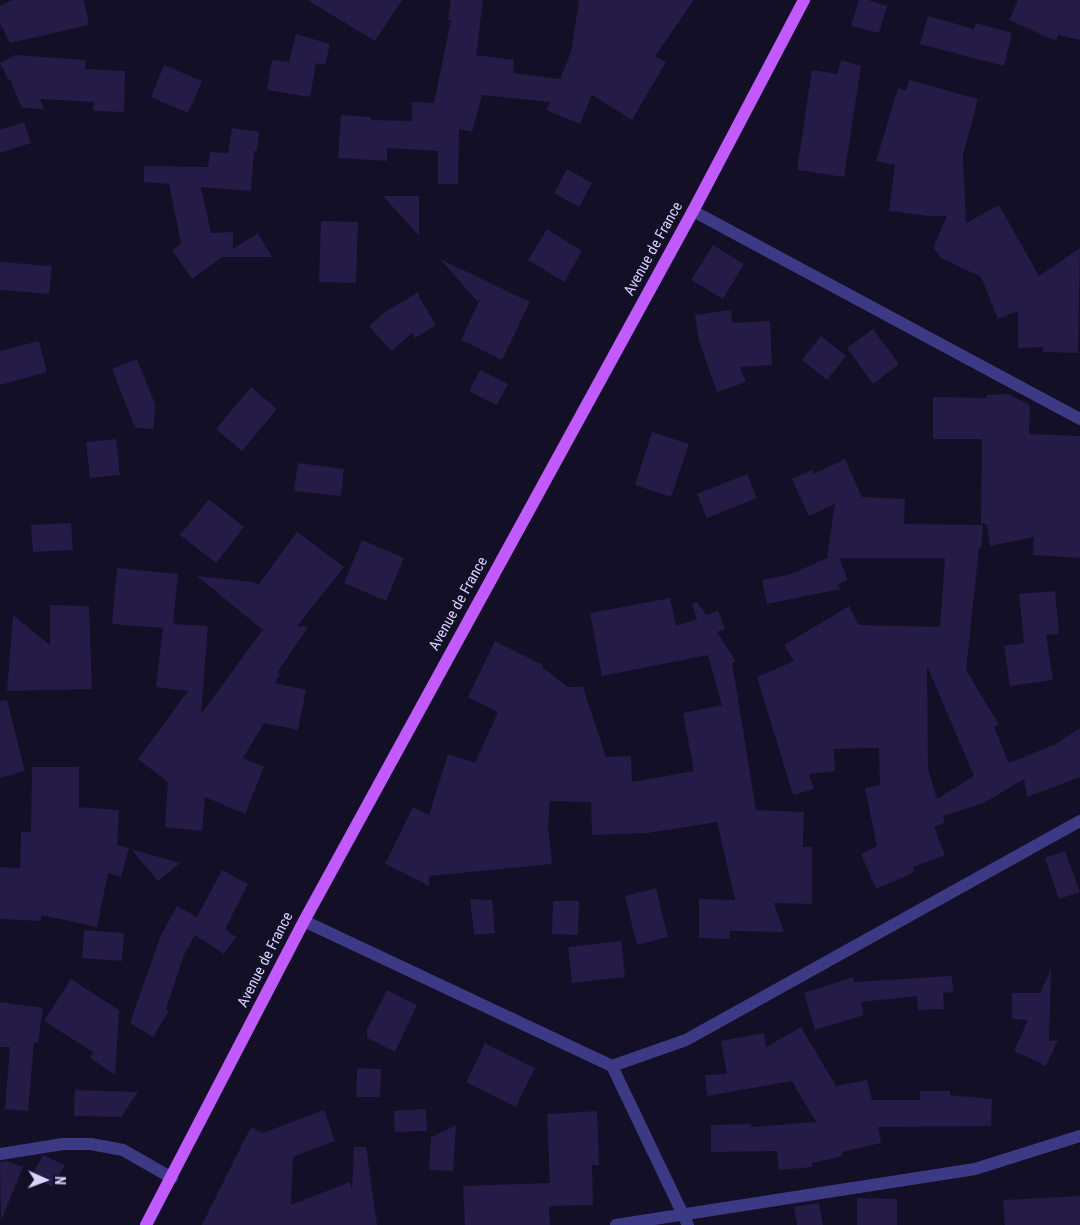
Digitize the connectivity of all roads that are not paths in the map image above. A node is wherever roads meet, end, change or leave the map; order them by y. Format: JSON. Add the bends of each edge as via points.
{"nodes":[{"id":1,"x":804,"y":0,"type":"edge"},
{"id":2,"x":693,"y":211,"type":"junction"},
{"id":3,"x":1080,"y":419,"type":"edge"},
{"id":4,"x":1080,"y":821,"type":"edge"},
{"id":5,"x":304,"y":922,"type":"junction"},
{"id":6,"x":612,"y":1066,"type":"junction"},
{"id":7,"x":1080,"y":1136,"type":"edge"},
{"id":8,"x":0,"y":1154,"type":"edge"},
{"id":9,"x":172,"y":1178,"type":"junction"},
{"id":10,"x":685,"y":1220,"type":"edge"},
{"id":11,"x":146,"y":1225,"type":"edge"},
{"id":12,"x":616,"y":1225,"type":"edge"}],
"edges":[{"from":1,"to":2,"type":"main road","name":"Avenue de France"},
{"from":2,"to":3,"type":"street"},
{"from":2,"to":5,"type":"main road","name":"Avenue de France"},
{"from":4,"to":6,"type":"street","via":[[686,1040]]},
{"from":5,"to":6,"type":"street"},
{"from":5,"to":9,"type":"main road","name":"Avenue de France"},
{"from":6,"to":10,"type":"street"},
{"from":7,"to":10,"type":"street","via":[[975,1169]]},
{"from":8,"to":9,"type":"street","via":[[63,1144],[91,1144],[122,1150]]},
{"from":9,"to":11,"type":"main road","name":"Avenue de France"},
{"from":10,"to":12,"type":"street"}]}
